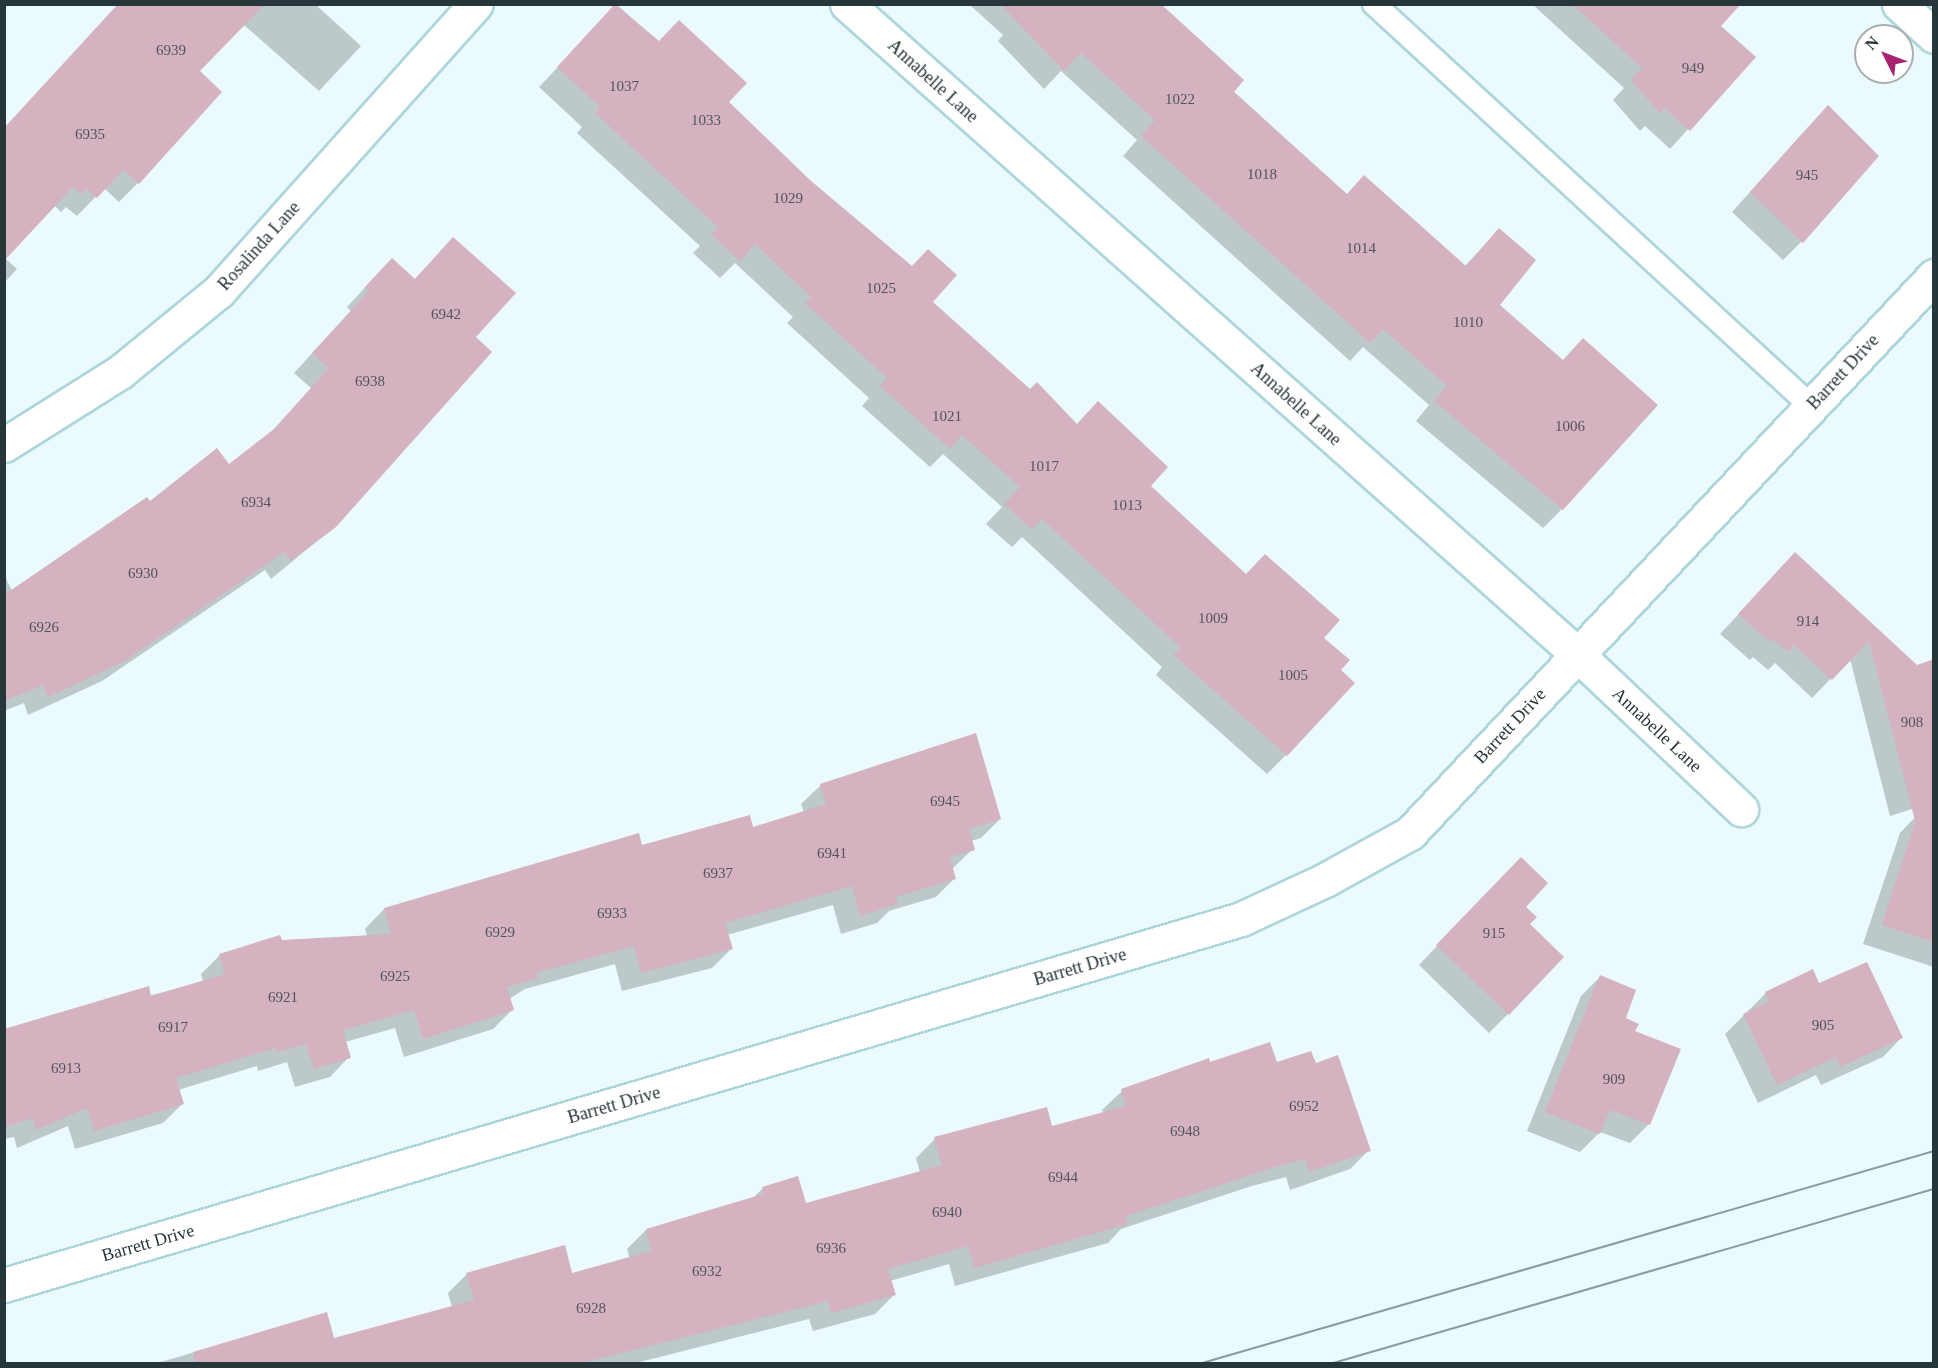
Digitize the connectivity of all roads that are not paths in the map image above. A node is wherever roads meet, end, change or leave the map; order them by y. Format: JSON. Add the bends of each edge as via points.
{"nodes":[{"id":1,"x":477,"y":4,"type":"edge"},
{"id":2,"x":847,"y":4,"type":"edge"},
{"id":3,"x":1374,"y":4,"type":"edge"},
{"id":4,"x":1899,"y":4,"type":"edge"},
{"id":5,"x":1934,"y":36,"type":"edge"},
{"id":6,"x":1934,"y":276,"type":"edge"},
{"id":7,"x":1810,"y":406,"type":"junction"},
{"id":8,"x":4,"y":445,"type":"edge"},
{"id":9,"x":1577,"y":654,"type":"junction"},
{"id":10,"x":1741,"y":809,"type":"dead end"},
{"id":11,"x":4,"y":1285,"type":"edge"}],
"edges":[{"from":1,"to":8,"type":"street","name":"Rosalinda Lane","via":[[219,291],[120,372]]},
{"from":2,"to":9,"type":"street","name":"Annabelle Lane"},
{"from":3,"to":7,"type":"lane"},
{"from":4,"to":5,"type":"street"},
{"from":6,"to":7,"type":"street","name":"Barrett Drive"},
{"from":7,"to":9,"type":"street","name":"Barrett Drive"},
{"from":9,"to":10,"type":"street","name":"Annabelle Lane"},
{"from":9,"to":11,"type":"street","name":"Barrett Drive","via":[[1410,833],[1325,880],[1241,919]]}]}
